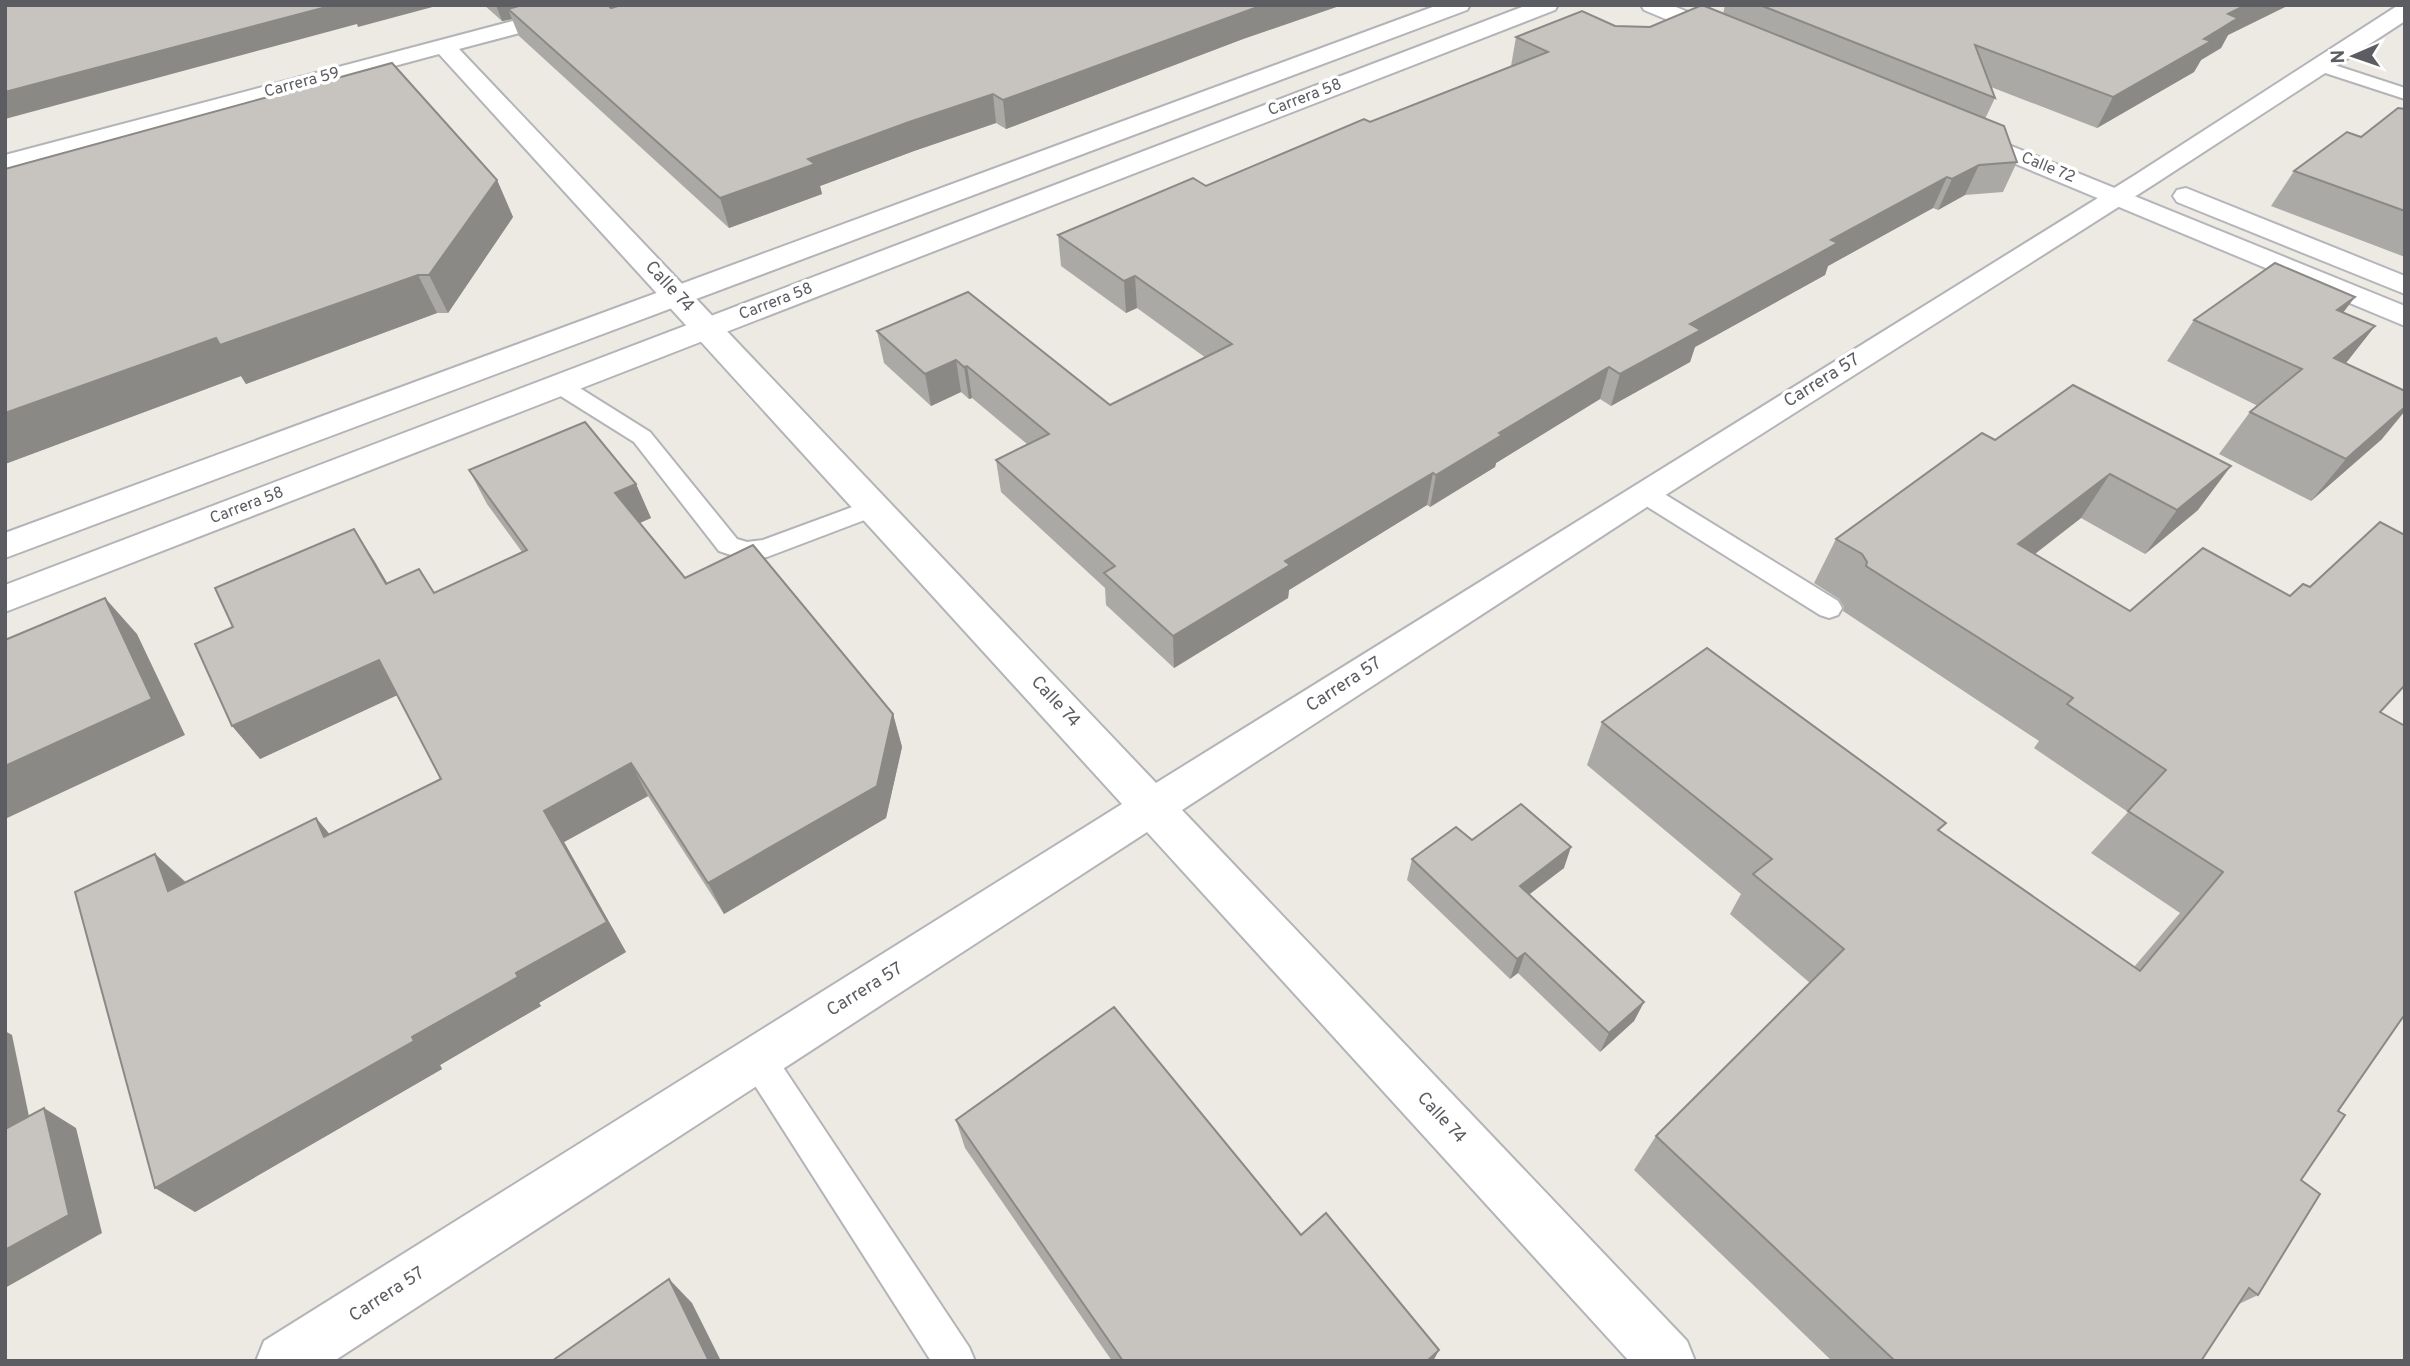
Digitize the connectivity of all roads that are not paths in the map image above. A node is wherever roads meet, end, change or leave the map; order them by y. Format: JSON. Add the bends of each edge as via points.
{"nodes":[{"id":1,"x":598,"y":5,"type":"edge"},
{"id":2,"x":1459,"y":5,"type":"edge"},
{"id":3,"x":1547,"y":5,"type":"edge"},
{"id":4,"x":1652,"y":5,"type":"edge"},
{"id":5,"x":1708,"y":5,"type":"edge"},
{"id":6,"x":2405,"y":11,"type":"edge"},
{"id":7,"x":443,"y":45,"type":"junction"},
{"id":8,"x":2319,"y":65,"type":"junction"},
{"id":9,"x":2405,"y":94,"type":"edge"},
{"id":10,"x":1172,"y":112,"type":"junction"},
{"id":11,"x":1945,"y":126,"type":"edge"},
{"id":12,"x":1209,"y":135,"type":"junction"},
{"id":13,"x":5,"y":163,"type":"edge"},
{"id":14,"x":2128,"y":182,"type":"junction"},
{"id":15,"x":2405,"y":286,"type":"edge"},
{"id":16,"x":677,"y":297,"type":"junction"},
{"id":17,"x":2405,"y":317,"type":"edge"},
{"id":18,"x":708,"y":328,"type":"junction"},
{"id":19,"x":559,"y":385,"type":"junction"},
{"id":20,"x":1644,"y":494,"type":"junction"},
{"id":21,"x":874,"y":507,"type":"junction"},
{"id":22,"x":5,"y":546,"type":"edge"},
{"id":23,"x":5,"y":599,"type":"edge"},
{"id":24,"x":1829,"y":608,"type":"dead end"},
{"id":25,"x":1152,"y":807,"type":"junction"},
{"id":26,"x":757,"y":1058,"type":"junction"},
{"id":27,"x":284,"y":1361,"type":"edge"},
{"id":28,"x":955,"y":1361,"type":"edge"},
{"id":29,"x":1667,"y":1361,"type":"edge"}],
"edges":[{"from":1,"to":7,"type":"street","name":"Carrera 59"},
{"from":2,"to":10,"type":"street","name":"Carrera 58"},
{"from":3,"to":12,"type":"street","name":"Carrera 58"},
{"from":4,"to":5,"type":"street","via":[[1743,31]]},
{"from":6,"to":8,"type":"street","name":"Carrera 57"},
{"from":7,"to":13,"type":"street","name":"Carrera 59"},
{"from":7,"to":16,"type":"street","name":"Calle 74"},
{"from":8,"to":9,"type":"lane"},
{"from":8,"to":14,"type":"street","name":"Carrera 57"},
{"from":10,"to":12,"type":"street"},
{"from":10,"to":16,"type":"street","name":"Carrera 58"},
{"from":11,"to":14,"type":"street","name":"Calle 72"},
{"from":12,"to":18,"type":"street","name":"Carrera 58"},
{"from":14,"to":15,"type":"street","name":"Calle 72"},
{"from":14,"to":17,"type":"street","name":"Calle 72"},
{"from":14,"to":20,"type":"street","name":"Carrera 57"},
{"from":16,"to":18,"type":"street","name":"Calle 74"},
{"from":16,"to":22,"type":"street","name":"Carrera 58"},
{"from":18,"to":19,"type":"street","name":"Carrera 58"},
{"from":18,"to":21,"type":"street","name":"Calle 74"},
{"from":19,"to":21,"type":"lane","via":[[642,437],[728,545],[746,551],[767,548]]},
{"from":19,"to":23,"type":"street","name":"Carrera 58"},
{"from":20,"to":24,"type":"lane"},
{"from":20,"to":25,"type":"street","name":"Carrera 57"},
{"from":21,"to":25,"type":"street","name":"Calle 74"},
{"from":25,"to":26,"type":"street","name":"Carrera 57"},
{"from":25,"to":29,"type":"street","name":"Calle 74"},
{"from":26,"to":27,"type":"street","name":"Carrera 57"},
{"from":26,"to":28,"type":"lane"}]}
